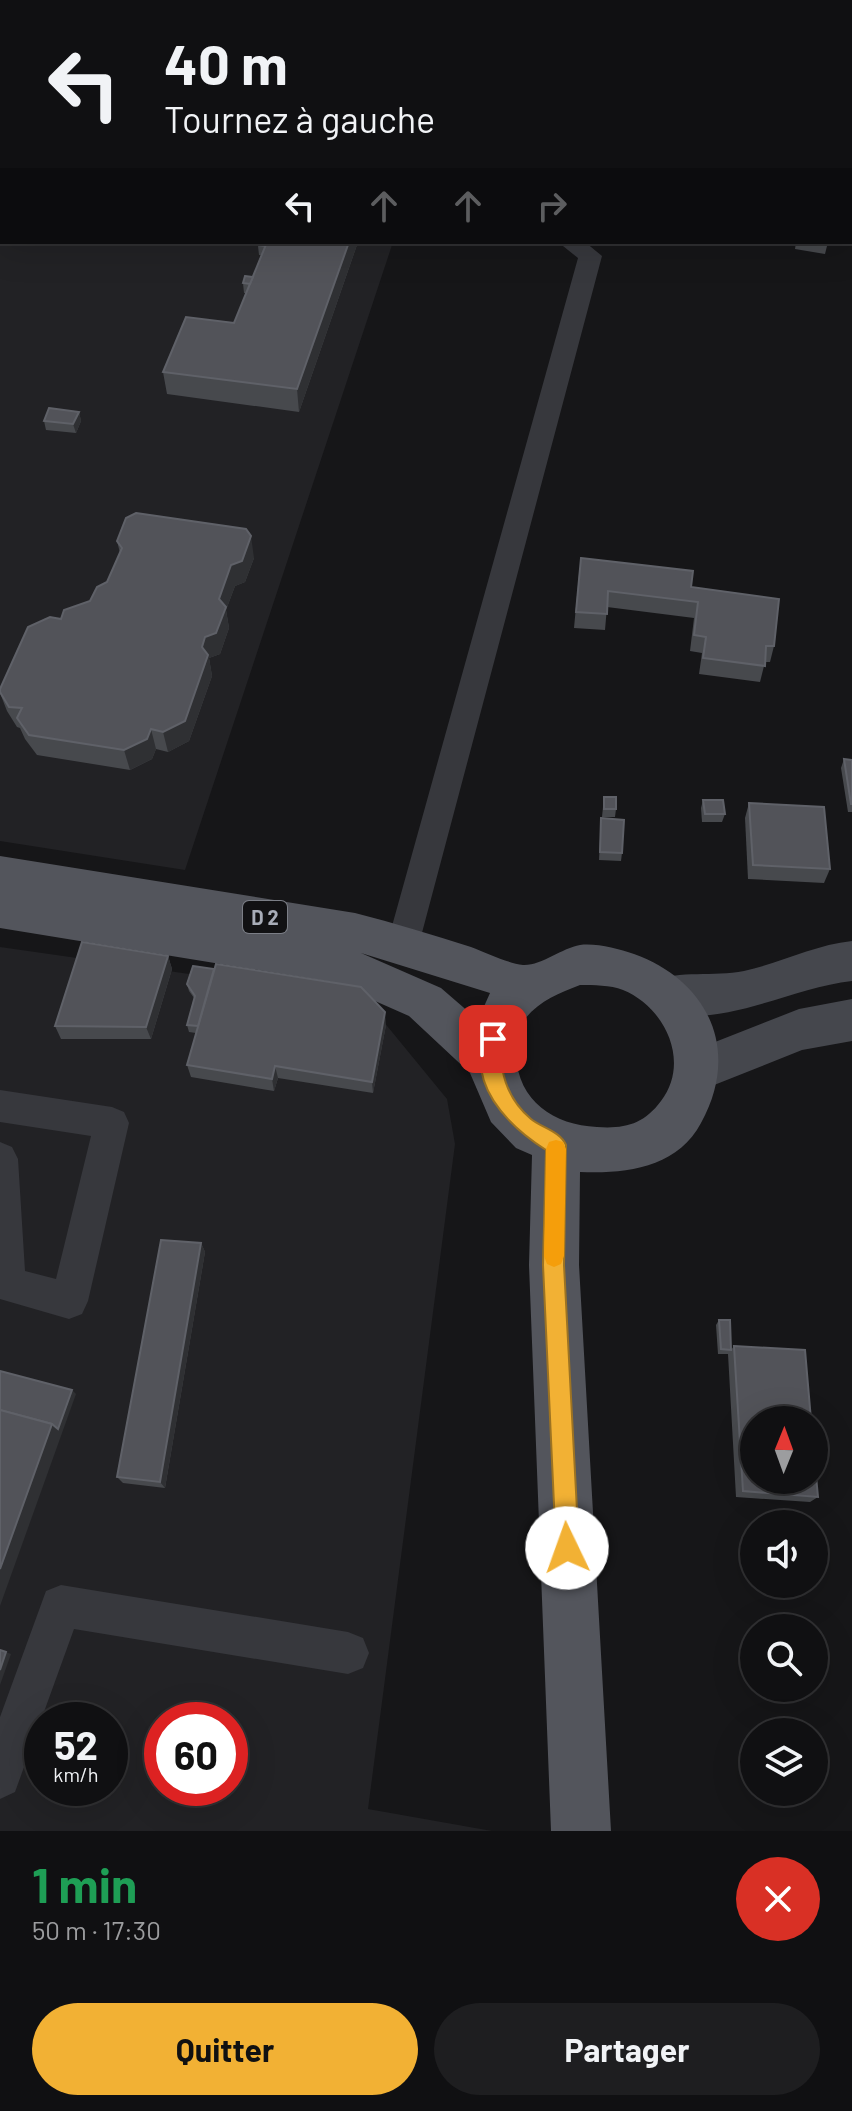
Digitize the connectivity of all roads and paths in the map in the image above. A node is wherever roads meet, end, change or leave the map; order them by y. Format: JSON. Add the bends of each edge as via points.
{"nodes":[{"id":1,"x":573,"y":244,"type":"edge"},
{"id":2,"x":0,"y":874,"type":"edge"},
{"id":3,"x":0,"y":909,"type":"edge"},
{"id":4,"x":403,"y":944,"type":"junction"},
{"id":5,"x":852,"y":961,"type":"edge"},
{"id":6,"x":524,"y":985,"type":"junction"},
{"id":7,"x":667,"y":995,"type":"junction"},
{"id":8,"x":852,"y":1020,"type":"edge"},
{"id":9,"x":489,"y":1060,"type":"junction"},
{"id":10,"x":699,"y":1070,"type":"junction"},
{"id":11,"x":0,"y":1106,"type":"edge"},
{"id":12,"x":556,"y":1145,"type":"junction"},
{"id":13,"x":0,"y":1159,"type":"edge"},
{"id":14,"x":348,"y":1653,"type":"dead end"},
{"id":15,"x":0,"y":1777,"type":"edge"},
{"id":16,"x":581,"y":1831,"type":"edge"}],
"edges":[{"from":1,"to":4,"type":"lane","via":[[590,256]]},
{"from":2,"to":4,"type":"main road","number":"D 2"},
{"from":3,"to":9,"type":"main road","number":"D 2","via":[[337,963],[425,1002]]},
{"from":4,"to":6,"type":"main road","number":"D 2"},
{"from":5,"to":7,"type":"main road","via":[[824,964],[743,991]]},
{"from":6,"to":7,"type":"main road","via":[[551,971],[580,965],[611,967],[641,977]]},
{"from":6,"to":9,"type":"main road","via":[[497,1018]]},
{"from":7,"to":10,"type":"main road","via":[[692,1029]]},
{"from":8,"to":10,"type":"main road","via":[[799,1030]]},
{"from":9,"to":12,"type":"main road","via":[[500,1094],[523,1124]]},
{"from":10,"to":12,"type":"main road","via":[[690,1103],[667,1132],[634,1149],[595,1153]]},
{"from":11,"to":13,"type":"lane","via":[[112,1123],[69,1301],[7,1284]]},
{"from":12,"to":16,"type":"main road","via":[[554,1265]]},
{"from":14,"to":15,"type":"lane","via":[[61,1606]]}]}
